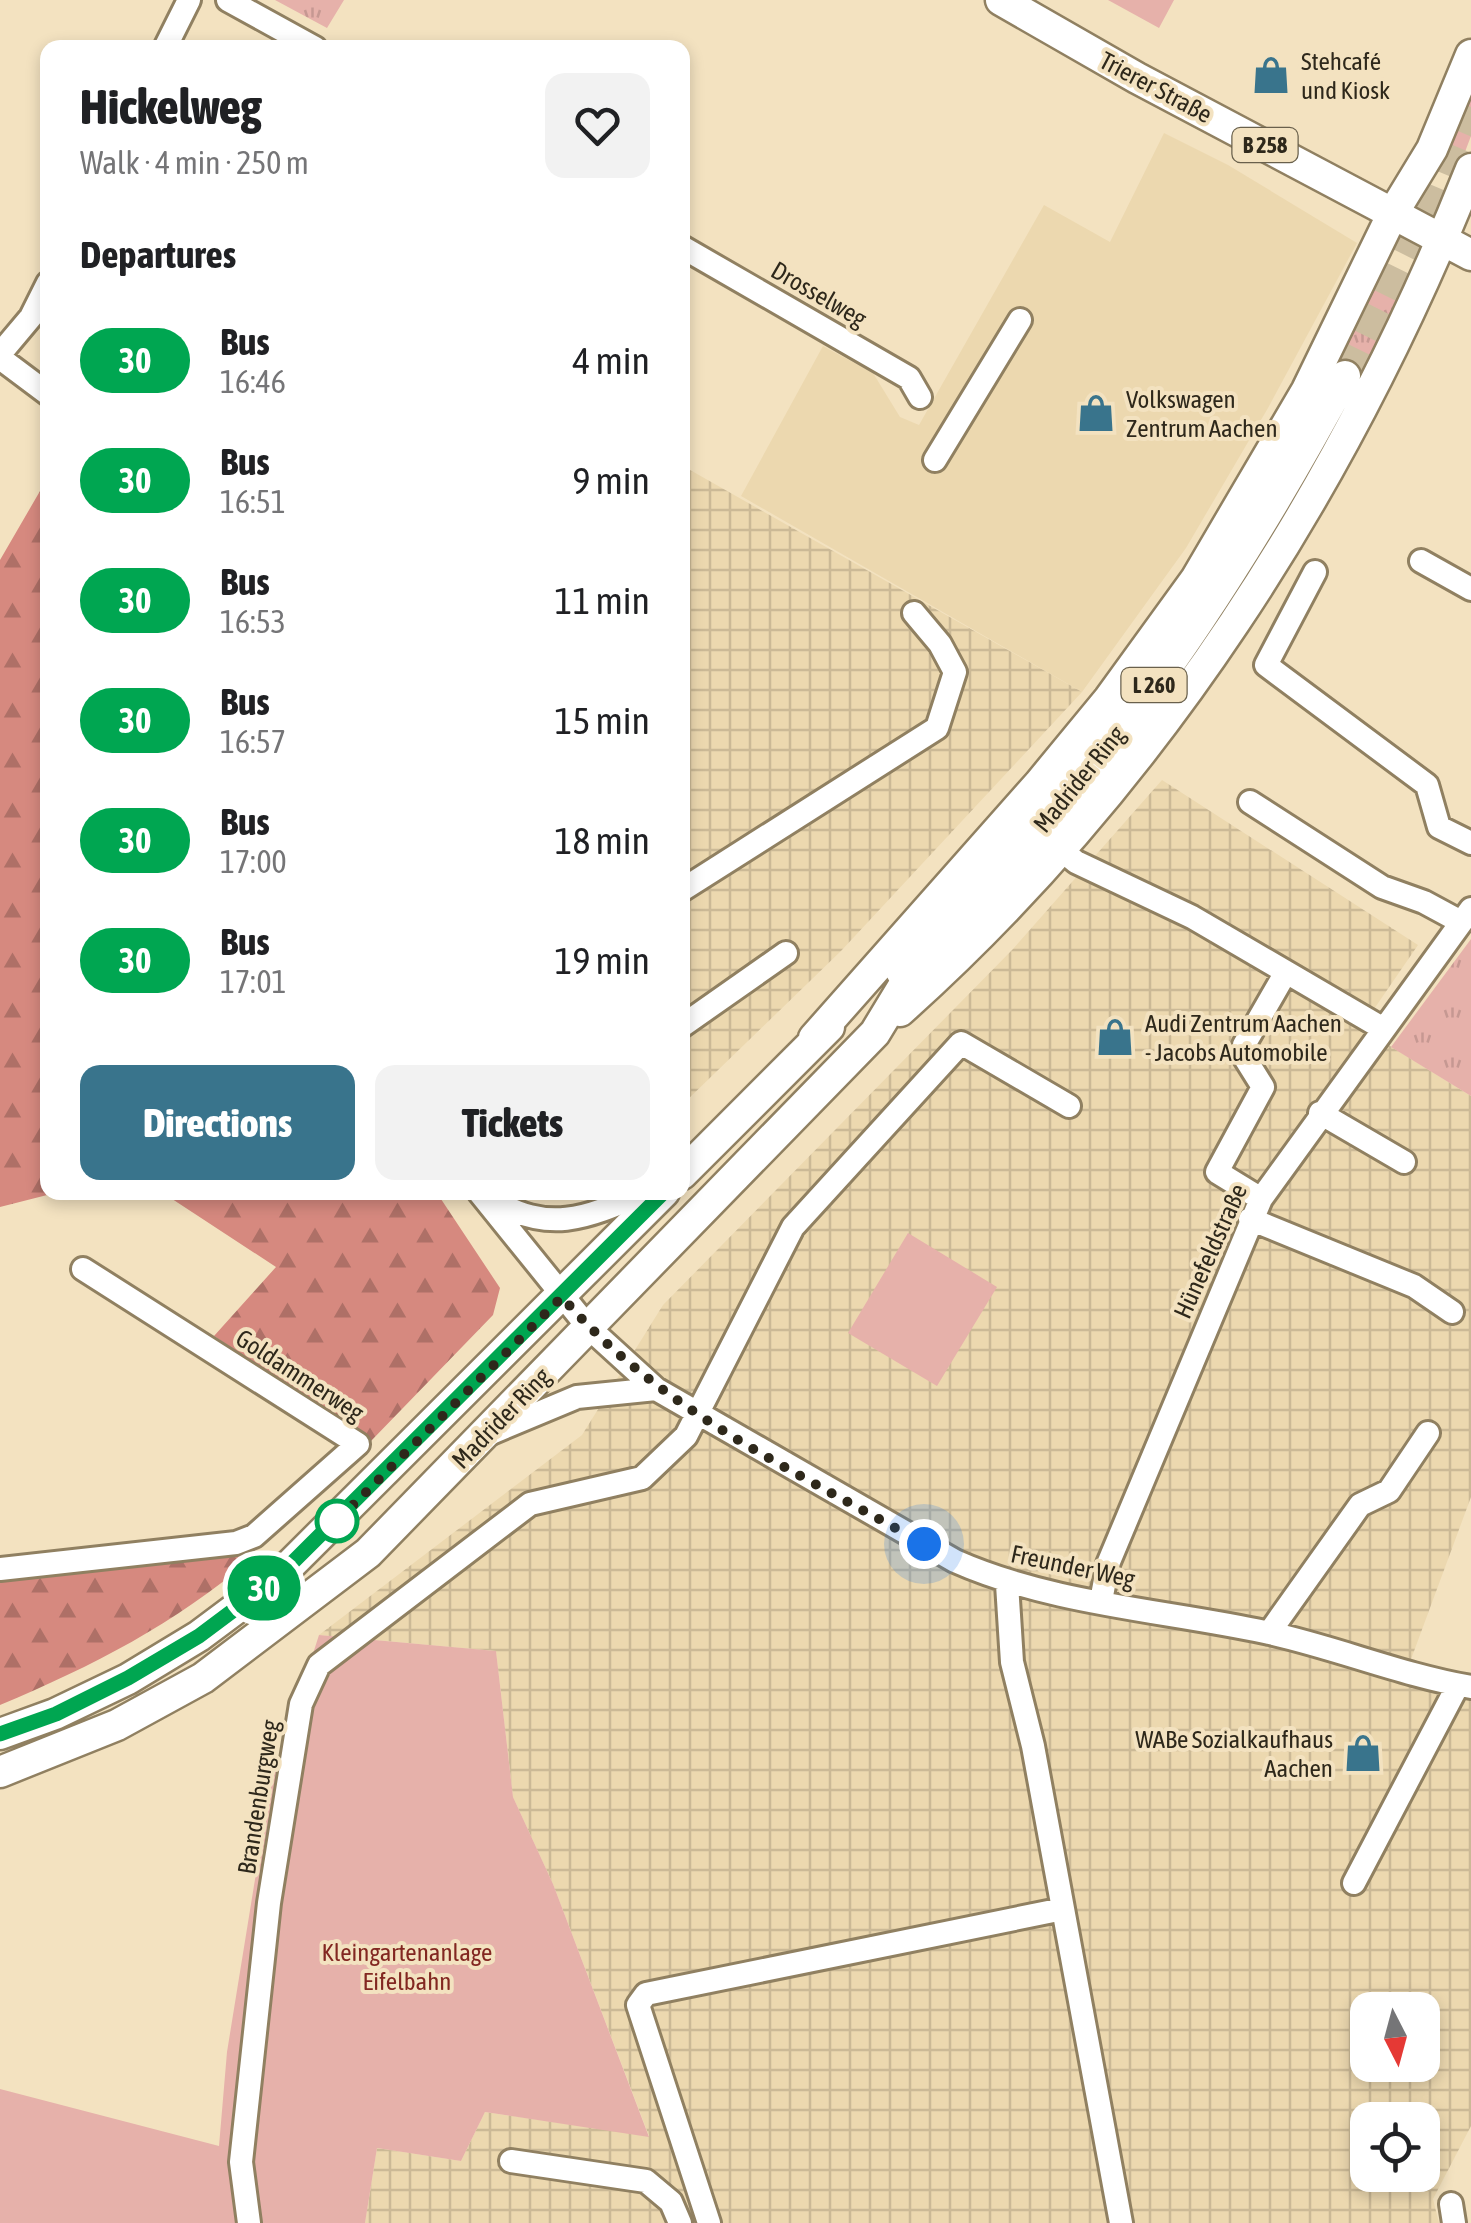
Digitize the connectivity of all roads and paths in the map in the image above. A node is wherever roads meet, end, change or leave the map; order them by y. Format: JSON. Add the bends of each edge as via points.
{"nodes":[{"id":1,"x":189,"y":0,"type":"edge"},
{"id":2,"x":228,"y":0,"type":"edge"},
{"id":3,"x":1001,"y":0,"type":"edge"},
{"id":4,"x":169,"y":40,"type":"edge"},
{"id":5,"x":300,"y":40,"type":"edge"},
{"id":6,"x":1471,"y":55,"type":"edge"},
{"id":7,"x":1471,"y":168,"type":"edge"},
{"id":8,"x":1393,"y":213,"type":"junction"},
{"id":9,"x":1442,"y":239,"type":"junction"},
{"id":10,"x":690,"y":252,"type":"edge"},
{"id":11,"x":1471,"y":255,"type":"edge"},
{"id":12,"x":40,"y":299,"type":"edge"},
{"id":13,"x":1020,"y":320,"type":"dead end"},
{"id":14,"x":0,"y":356,"type":"edge"},
{"id":15,"x":1345,"y":376,"type":"tunnel mouth"},
{"id":16,"x":40,"y":388,"type":"edge"},
{"id":17,"x":920,"y":397,"type":"dead end"},
{"id":18,"x":935,"y":460,"type":"dead end"},
{"id":19,"x":1421,"y":561,"type":"dead end"},
{"id":20,"x":1315,"y":572,"type":"dead end"},
{"id":21,"x":1471,"y":589,"type":"edge"},
{"id":22,"x":914,"y":613,"type":"dead end"},
{"id":23,"x":1250,"y":802,"type":"dead end"},
{"id":24,"x":1471,"y":843,"type":"edge"},
{"id":25,"x":1059,"y":848,"type":"junction"},
{"id":26,"x":690,"y":885,"type":"edge"},
{"id":27,"x":1466,"y":916,"type":"edge"},
{"id":28,"x":786,"y":952,"type":"dead end"},
{"id":29,"x":918,"y":962,"type":"junction"},
{"id":30,"x":1286,"y":972,"type":"junction"},
{"id":31,"x":690,"y":1020,"type":"edge"},
{"id":32,"x":1382,"y":1028,"type":"junction"},
{"id":33,"x":875,"y":1033,"type":"junction"},
{"id":34,"x":814,"y":1038,"type":"junction"},
{"id":35,"x":1068,"y":1106,"type":"dead end"},
{"id":36,"x":1320,"y":1113,"type":"junction"},
{"id":37,"x":1404,"y":1162,"type":"dead end"},
{"id":38,"x":690,"y":1166,"type":"edge"},
{"id":39,"x":486,"y":1200,"type":"edge"},
{"id":40,"x":493,"y":1200,"type":"edge"},
{"id":41,"x":626,"y":1200,"type":"edge"},
{"id":42,"x":656,"y":1200,"type":"edge"},
{"id":43,"x":1255,"y":1209,"type":"junction"},
{"id":44,"x":82,"y":1269,"type":"dead end"},
{"id":45,"x":562,"y":1297,"type":"junction"},
{"id":46,"x":1452,"y":1312,"type":"dead end"},
{"id":47,"x":588,"y":1328,"type":"junction"},
{"id":48,"x":656,"y":1388,"type":"junction"},
{"id":49,"x":697,"y":1416,"type":"junction"},
{"id":50,"x":1428,"y":1433,"type":"dead end"},
{"id":51,"x":484,"y":1437,"type":"junction"},
{"id":52,"x":0,"y":1569,"type":"edge"},
{"id":53,"x":1007,"y":1584,"type":"junction"},
{"id":54,"x":1100,"y":1601,"type":"junction"},
{"id":55,"x":1268,"y":1633,"type":"junction"},
{"id":56,"x":1464,"y":1686,"type":"edge"},
{"id":57,"x":0,"y":1734,"type":"edge"},
{"id":58,"x":0,"y":1772,"type":"edge"},
{"id":59,"x":1354,"y":1884,"type":"dead end"},
{"id":60,"x":1063,"y":1909,"type":"junction"},
{"id":61,"x":511,"y":2161,"type":"dead end"},
{"id":62,"x":695,"y":2185,"type":"junction"},
{"id":63,"x":249,"y":2223,"type":"edge"},
{"id":64,"x":680,"y":2223,"type":"edge"},
{"id":65,"x":708,"y":2223,"type":"edge"},
{"id":66,"x":724,"y":2223,"type":"edge"},
{"id":67,"x":1120,"y":2223,"type":"edge"}],
"edges":[{"from":1,"to":4,"type":"street"},
{"from":2,"to":5,"type":"street"},
{"from":3,"to":8,"type":"main road","name":"Trierer Straße","number":"B 258"},
{"from":6,"to":8,"type":"main road","via":[[1432,149]]},
{"from":7,"to":9,"type":"main road"},
{"from":8,"to":9,"type":"main road","name":"Trierer Straße","number":"B 258"},
{"from":8,"to":34,"type":"main road","via":[[1284,433],[1196,579],[1039,784]]},
{"from":9,"to":11,"type":"main road","name":"Trierer Straße","number":"B 258"},
{"from":9,"to":25,"type":"main road","via":[[1277,558],[1200,675]]},
{"from":10,"to":17,"type":"street","name":"Drosselweg","via":[[909,378]]},
{"from":12,"to":14,"type":"street"},
{"from":13,"to":18,"type":"street"},
{"from":14,"to":16,"type":"street"},
{"from":15,"to":29,"type":"main road","name":"Madrider Ring","number":"L 260","via":[[1259,529],[1137,708],[1040,829]]},
{"from":19,"to":21,"type":"street"},
{"from":20,"to":24,"type":"street","via":[[1266,665],[1427,786],[1438,827]]},
{"from":22,"to":26,"type":"street","via":[[955,672],[938,728]]},
{"from":23,"to":27,"type":"street","via":[[1382,887]]},
{"from":25,"to":30,"type":"street"},
{"from":25,"to":33,"type":"main road","via":[[1004,912]]},
{"from":27,"to":32,"type":"street","name":"Hünefeldstraße"},
{"from":28,"to":31,"type":"street"},
{"from":29,"to":33,"type":"main road","name":"Madrider Ring","number":"L 260"},
{"from":29,"to":34,"type":"main road","name":"Madrider Ring","number":"L 260"},
{"from":30,"to":32,"type":"street"},
{"from":30,"to":43,"type":"street","via":[[1244,1045],[1243,1055],[1263,1086],[1217,1172]]},
{"from":32,"to":36,"type":"street","name":"Hünefeldstraße"},
{"from":33,"to":47,"type":"main road","name":"Madrider Ring","number":"L 260"},
{"from":34,"to":38,"type":"main road","name":"Madrider Ring","number":"L 260"},
{"from":35,"to":49,"type":"street","name":"Brandenburgweg","via":[[961,1043],[792,1227]]},
{"from":36,"to":37,"type":"street"},
{"from":36,"to":43,"type":"street","name":"Hünefeldstraße"},
{"from":39,"to":45,"type":"street","name":"Freunder Weg"},
{"from":40,"to":41,"type":"street","via":[[539,1221],[588,1215]]},
{"from":42,"to":45,"type":"main road","name":"Madrider Ring"},
{"from":43,"to":46,"type":"street","via":[[1414,1286]]},
{"from":43,"to":54,"type":"street","name":"Hünefeldstraße","via":[[1108,1564]]},
{"from":44,"to":52,"type":"street","name":"Goldammerweg","via":[[358,1444],[254,1536]]},
{"from":45,"to":47,"type":"street","name":"Freunder Weg"},
{"from":45,"to":57,"type":"main road","name":"Madrider Ring","via":[[278,1577],[128,1678]]},
{"from":47,"to":48,"type":"street","name":"Freunder Weg"},
{"from":47,"to":51,"type":"main road","name":"Madrider Ring","number":"L 260"},
{"from":48,"to":49,"type":"street","name":"Freunder Weg"},
{"from":48,"to":51,"type":"street","via":[[577,1397]]},
{"from":49,"to":53,"type":"street","name":"Freunder Weg"},
{"from":49,"to":63,"type":"street","name":"Brandenburgweg","via":[[686,1436],[642,1478],[530,1504],[319,1665],[301,1704],[269,1903],[241,2162]]},
{"from":50,"to":55,"type":"street","via":[[1389,1492],[1360,1505]]},
{"from":51,"to":58,"type":"main road","name":"Madrider Ring","number":"L 260","via":[[368,1552],[203,1678],[117,1724]]},
{"from":53,"to":54,"type":"street","name":"Freunder Weg"},
{"from":53,"to":60,"type":"street","via":[[1012,1662]]},
{"from":54,"to":55,"type":"street","name":"Freunder Weg"},
{"from":55,"to":56,"type":"street","name":"Freunder Weg"},
{"from":56,"to":59,"type":"street"},
{"from":60,"to":62,"type":"street","via":[[646,1994],[638,2004]]},
{"from":60,"to":67,"type":"street"},
{"from":61,"to":64,"type":"street","via":[[646,2181],[671,2202]]},
{"from":62,"to":65,"type":"street"},
{"from":62,"to":66,"type":"street","via":[[712,2194]]}]}
